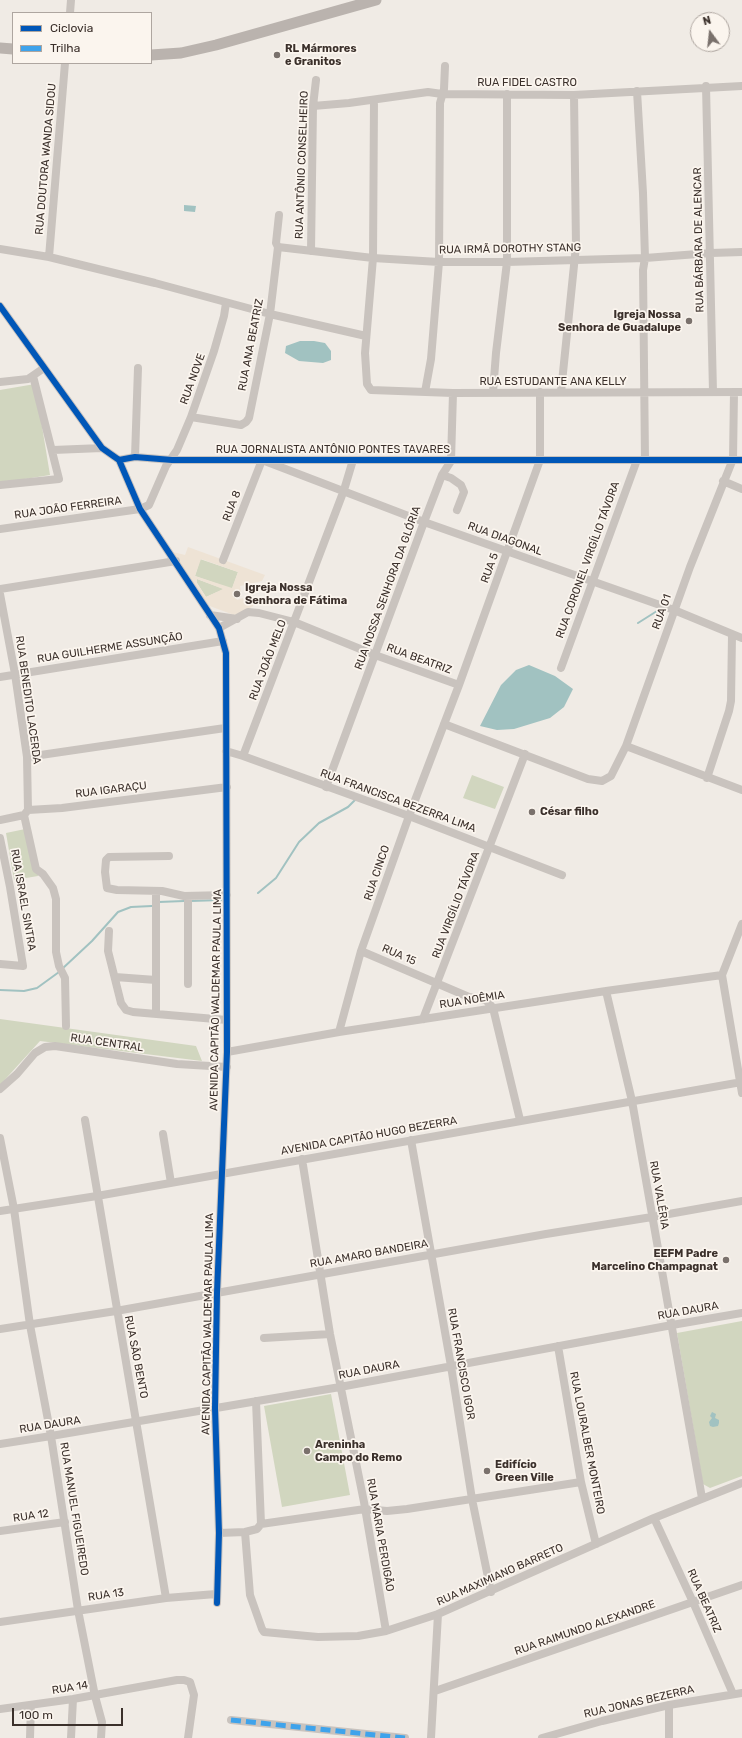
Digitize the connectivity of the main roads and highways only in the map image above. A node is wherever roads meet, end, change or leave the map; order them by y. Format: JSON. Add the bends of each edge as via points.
{"nodes":[{"id":1,"x":376,"y":0,"type":"edge"},
{"id":2,"x":0,"y":48,"type":"edge"},
{"id":3,"x":12,"y":50,"type":"edge"},
{"id":4,"x":152,"y":55,"type":"edge"}],
"edges":[{"from":1,"to":4,"type":"main road","via":[[216,45],[181,53]]},
{"from":2,"to":3,"type":"main road"}]}
